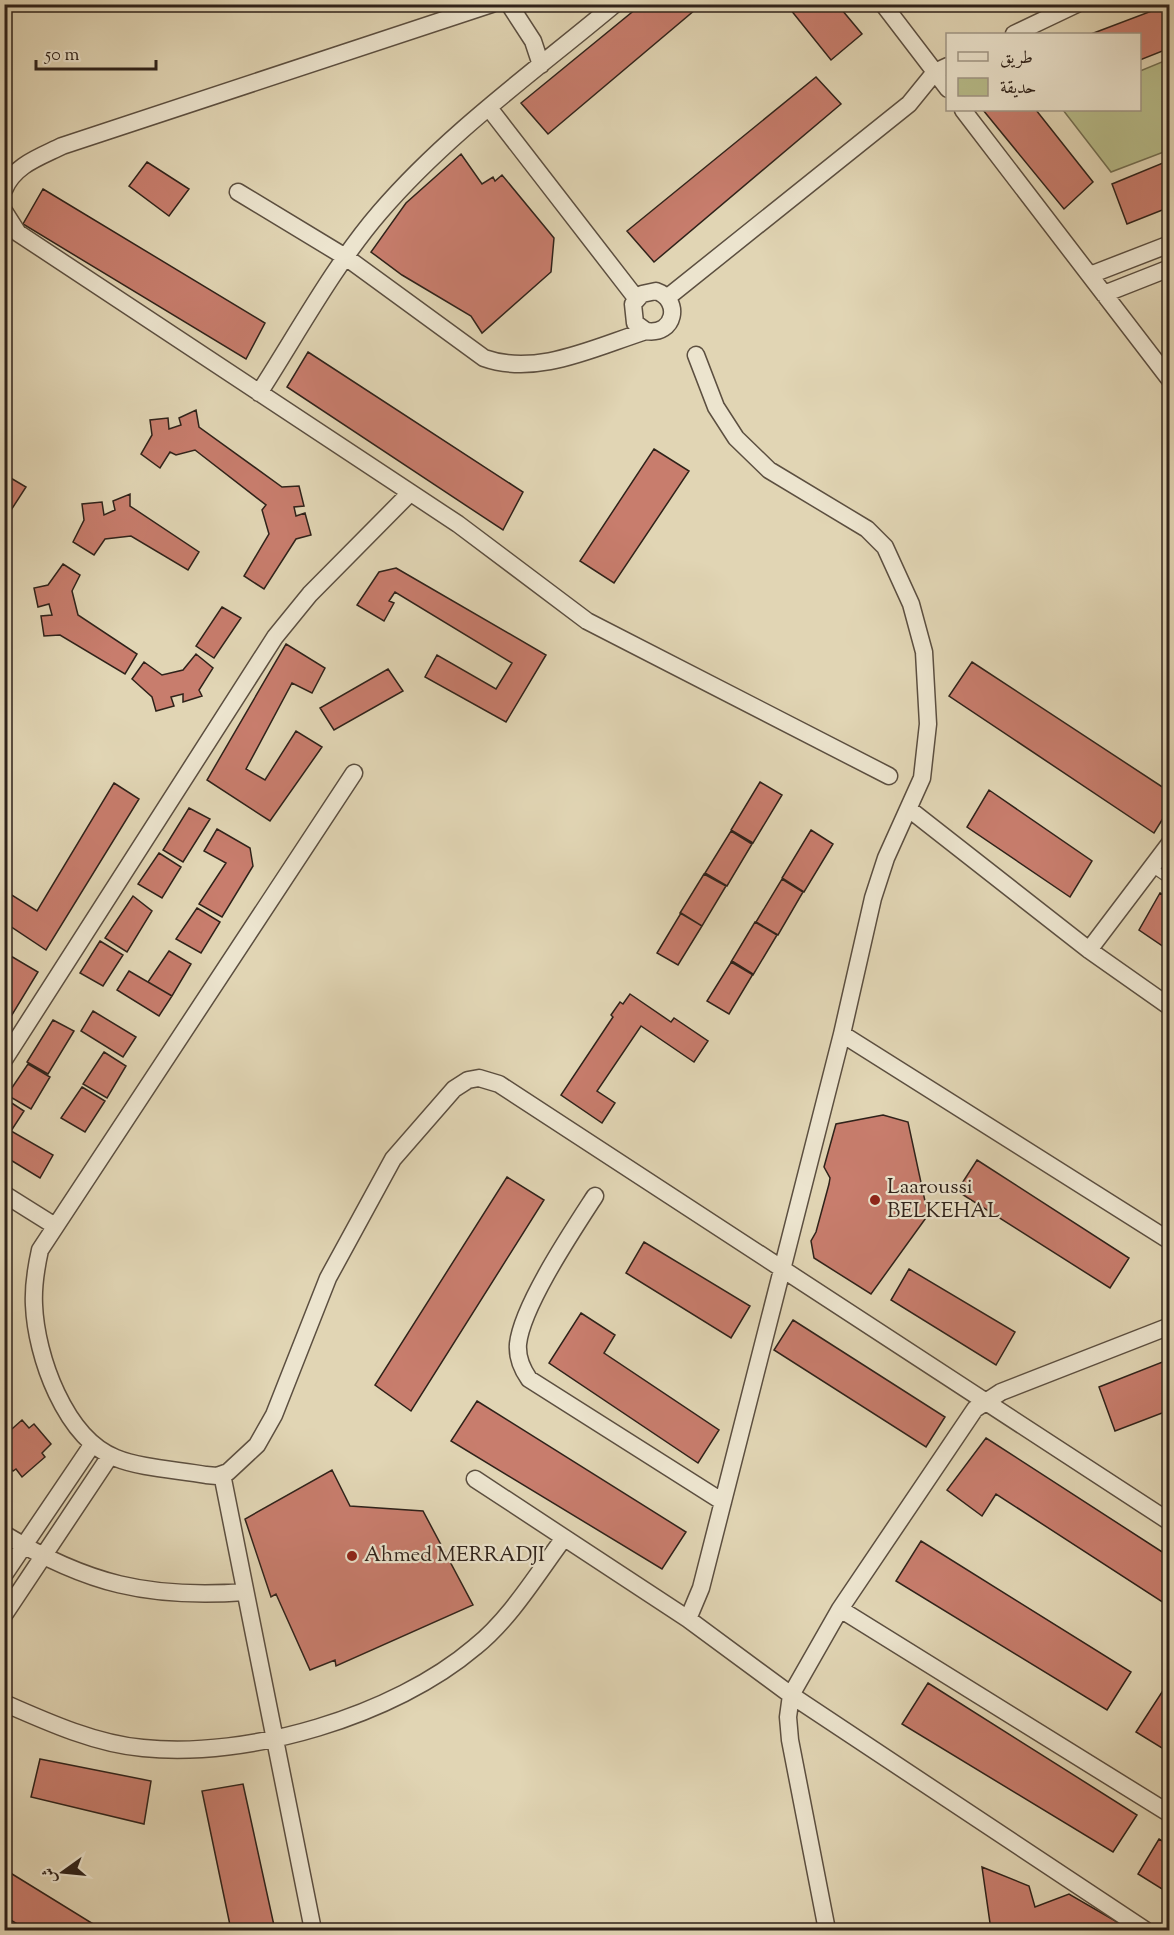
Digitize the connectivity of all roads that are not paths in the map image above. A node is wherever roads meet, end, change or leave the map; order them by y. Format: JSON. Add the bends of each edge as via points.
{"nodes":[{"id":1,"x":492,"y":4,"type":"edge"},
{"id":2,"x":509,"y":4,"type":"edge"},
{"id":3,"x":615,"y":4,"type":"edge"},
{"id":4,"x":883,"y":4,"type":"edge"},
{"id":5,"x":1077,"y":4,"type":"edge"},
{"id":6,"x":1016,"y":33,"type":"edge"},
{"id":7,"x":541,"y":65,"type":"junction"},
{"id":8,"x":941,"y":69,"type":"edge"},
{"id":9,"x":946,"y":83,"type":"edge"},
{"id":10,"x":489,"y":108,"type":"junction"},
{"id":11,"x":964,"y":111,"type":"edge"},
{"id":12,"x":26,"y":163,"type":"junction"},
{"id":13,"x":4,"y":176,"type":"edge"},
{"id":14,"x":4,"y":190,"type":"edge"},
{"id":15,"x":238,"y":192,"type":"dead end"},
{"id":16,"x":7,"y":220,"type":"edge"},
{"id":17,"x":1170,"y":244,"type":"edge"},
{"id":18,"x":346,"y":258,"type":"junction"},
{"id":19,"x":1170,"y":268,"type":"edge"},
{"id":20,"x":1090,"y":275,"type":"junction"},
{"id":21,"x":1104,"y":294,"type":"junction"},
{"id":22,"x":668,"y":297,"type":"junction"},
{"id":23,"x":636,"y":298,"type":"junction"},
{"id":24,"x":646,"y":332,"type":"junction"},
{"id":25,"x":696,"y":355,"type":"dead end"},
{"id":26,"x":1170,"y":380,"type":"edge"},
{"id":27,"x":259,"y":393,"type":"junction"},
{"id":28,"x":410,"y":493,"type":"junction"},
{"id":29,"x":354,"y":773,"type":"dead end"},
{"id":30,"x":889,"y":776,"type":"dead end"},
{"id":31,"x":909,"y":809,"type":"junction"},
{"id":32,"x":1170,"y":843,"type":"edge"},
{"id":33,"x":1151,"y":867,"type":"junction"},
{"id":34,"x":1170,"y":880,"type":"edge"},
{"id":35,"x":1089,"y":950,"type":"junction"},
{"id":36,"x":1170,"y":1007,"type":"edge"},
{"id":37,"x":842,"y":1034,"type":"junction"},
{"id":38,"x":4,"y":1060,"type":"edge"},
{"id":39,"x":4,"y":1194,"type":"edge"},
{"id":40,"x":595,"y":1196,"type":"dead end"},
{"id":41,"x":55,"y":1226,"type":"junction"},
{"id":42,"x":1170,"y":1241,"type":"edge"},
{"id":43,"x":782,"y":1268,"type":"junction"},
{"id":44,"x":1170,"y":1326,"type":"edge"},
{"id":45,"x":983,"y":1402,"type":"junction"},
{"id":46,"x":92,"y":1444,"type":"junction"},
{"id":47,"x":110,"y":1456,"type":"junction"},
{"id":48,"x":222,"y":1474,"type":"junction"},
{"id":49,"x":475,"y":1479,"type":"dead end"},
{"id":50,"x":723,"y":1502,"type":"junction"},
{"id":51,"x":1170,"y":1522,"type":"edge"},
{"id":52,"x":4,"y":1534,"type":"edge"},
{"id":53,"x":564,"y":1538,"type":"junction"},
{"id":54,"x":24,"y":1546,"type":"junction"},
{"id":55,"x":44,"y":1556,"type":"junction"},
{"id":56,"x":4,"y":1575,"type":"edge"},
{"id":57,"x":246,"y":1592,"type":"junction"},
{"id":58,"x":840,"y":1609,"type":"junction"},
{"id":59,"x":4,"y":1615,"type":"edge"},
{"id":60,"x":688,"y":1619,"type":"junction"},
{"id":61,"x":791,"y":1695,"type":"junction"},
{"id":62,"x":4,"y":1703,"type":"edge"},
{"id":63,"x":275,"y":1739,"type":"junction"},
{"id":64,"x":1170,"y":1814,"type":"edge"},
{"id":65,"x":313,"y":1930,"type":"edge"},
{"id":66,"x":828,"y":1930,"type":"edge"},
{"id":67,"x":1145,"y":1930,"type":"edge"}],
"edges":[{"from":1,"to":12,"type":"street","via":[[62,146]]},
{"from":2,"to":7,"type":"street","via":[[533,41]]},
{"from":3,"to":7,"type":"street"},
{"from":4,"to":8,"type":"street"},
{"from":5,"to":6,"type":"street"},
{"from":7,"to":10,"type":"street"},
{"from":8,"to":9,"type":"street"},
{"from":8,"to":22,"type":"street","via":[[909,104]]},
{"from":10,"to":18,"type":"street","via":[[408,182]]},
{"from":10,"to":23,"type":"street"},
{"from":11,"to":20,"type":"street"},
{"from":12,"to":13,"type":"street"},
{"from":12,"to":14,"type":"street","via":[[8,180]]},
{"from":15,"to":18,"type":"street"},
{"from":16,"to":27,"type":"street","via":[[18,233]]},
{"from":17,"to":20,"type":"street"},
{"from":18,"to":24,"type":"street","via":[[484,358],[502,364],[552,361]]},
{"from":18,"to":27,"type":"street"},
{"from":19,"to":21,"type":"street"},
{"from":20,"to":21,"type":"street"},
{"from":21,"to":26,"type":"street"},
{"from":22,"to":23,"type":"street","via":[[648,291]]},
{"from":22,"to":24,"type":"street","via":[[673,310],[670,324],[659,332]]},
{"from":23,"to":24,"type":"street","via":[[632,317]]},
{"from":25,"to":31,"type":"street","via":[[716,407],[736,438],[769,470],[867,529],[885,547],[895,567],[911,604],[927,680],[928,724],[922,778]]},
{"from":27,"to":28,"type":"street"},
{"from":28,"to":30,"type":"street","via":[[458,524],[587,621]]},
{"from":28,"to":38,"type":"street","via":[[310,594],[275,637]]},
{"from":29,"to":41,"type":"street"},
{"from":31,"to":35,"type":"street"},
{"from":31,"to":37,"type":"street","via":[[873,898]]},
{"from":32,"to":33,"type":"street"},
{"from":33,"to":34,"type":"lane"},
{"from":33,"to":35,"type":"street"},
{"from":35,"to":36,"type":"street"},
{"from":37,"to":42,"type":"street"},
{"from":37,"to":43,"type":"street"},
{"from":39,"to":41,"type":"street"},
{"from":40,"to":50,"type":"street","via":[[565,1243],[525,1322],[518,1344],[522,1370],[529,1379]]},
{"from":41,"to":46,"type":"street","via":[[40,1250],[34,1277],[37,1334],[49,1374],[69,1417]]},
{"from":43,"to":45,"type":"street"},
{"from":43,"to":48,"type":"street","via":[[499,1084],[479,1078],[468,1080],[454,1089],[393,1159],[328,1278],[274,1415],[257,1445],[240,1464]]},
{"from":43,"to":50,"type":"street"},
{"from":44,"to":45,"type":"street"},
{"from":45,"to":51,"type":"street"},
{"from":45,"to":58,"type":"street"},
{"from":46,"to":47,"type":"street"},
{"from":46,"to":54,"type":"street"},
{"from":47,"to":48,"type":"street","via":[[195,1473]]},
{"from":47,"to":55,"type":"street"},
{"from":48,"to":57,"type":"street"},
{"from":49,"to":53,"type":"street"},
{"from":50,"to":60,"type":"street","via":[[701,1587]]},
{"from":52,"to":54,"type":"street"},
{"from":53,"to":60,"type":"street"},
{"from":53,"to":63,"type":"street","via":[[509,1611],[476,1647],[356,1716]]},
{"from":54,"to":55,"type":"street"},
{"from":54,"to":56,"type":"street"},
{"from":55,"to":57,"type":"street","via":[[111,1584],[163,1593]]},
{"from":55,"to":59,"type":"street"},
{"from":57,"to":63,"type":"street"},
{"from":58,"to":61,"type":"street"},
{"from":58,"to":64,"type":"street"},
{"from":60,"to":61,"type":"street"},
{"from":61,"to":66,"type":"street","via":[[788,1729]]},
{"from":61,"to":67,"type":"street"},
{"from":62,"to":63,"type":"street","via":[[99,1739],[142,1748],[194,1749]]},
{"from":63,"to":65,"type":"street"}]}
